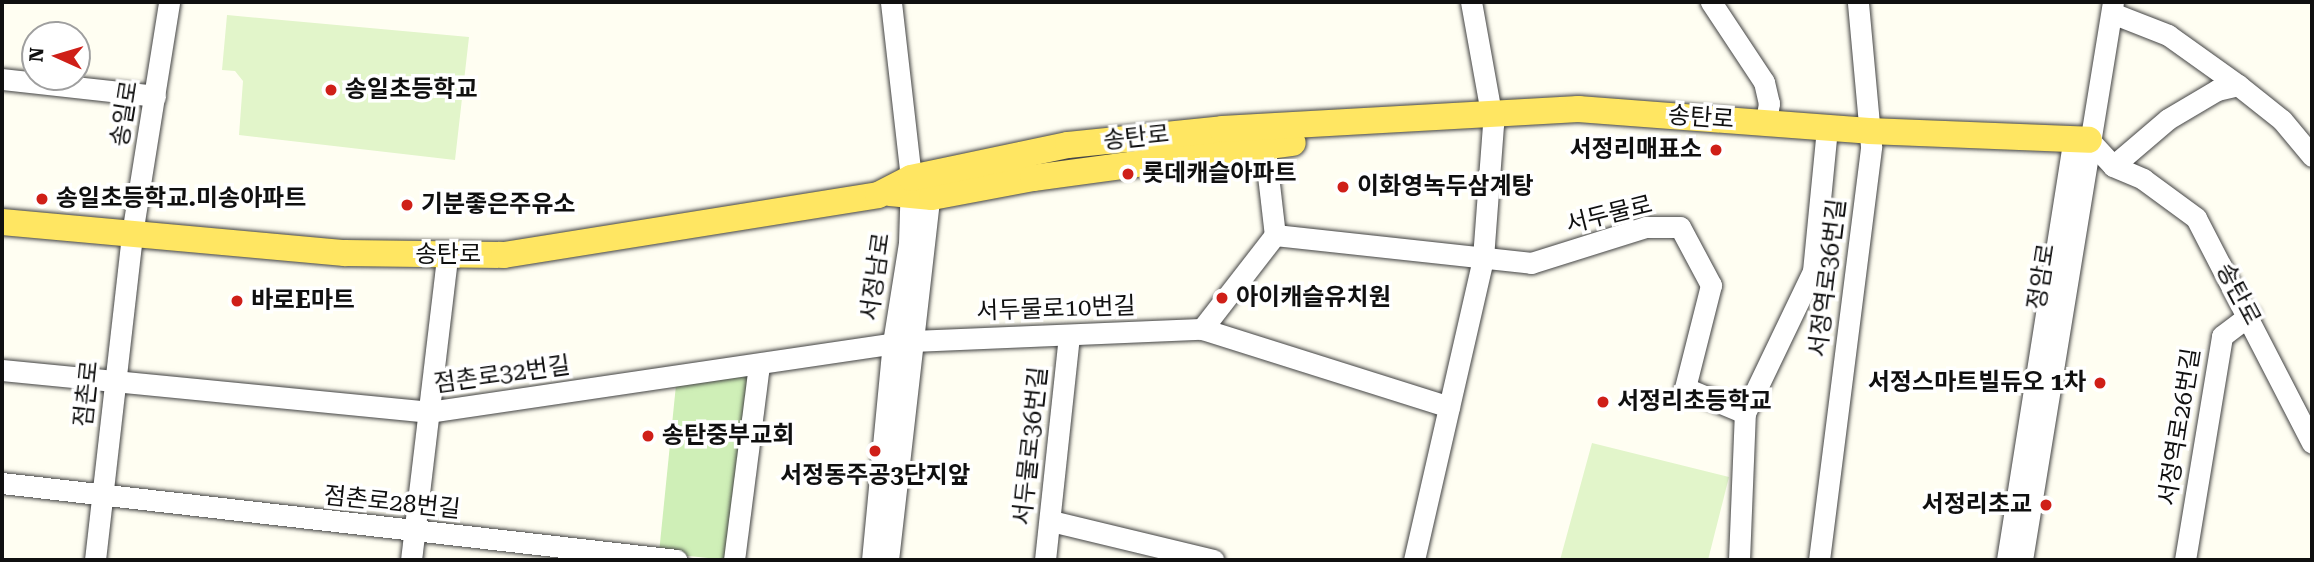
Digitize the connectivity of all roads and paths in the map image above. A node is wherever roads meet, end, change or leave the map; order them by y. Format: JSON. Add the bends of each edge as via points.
{"nodes":[{"id":1,"x":163,"y":2,"type":"edge"},
{"id":2,"x":891,"y":2,"type":"edge"},
{"id":3,"x":1471,"y":2,"type":"edge"},
{"id":4,"x":1711,"y":2,"type":"edge"},
{"id":5,"x":1858,"y":2,"type":"edge"},
{"id":6,"x":2113,"y":7,"type":"edge"},
{"id":7,"x":2,"y":79,"type":"edge"},
{"id":8,"x":2238,"y":85,"type":"junction"},
{"id":9,"x":155,"y":96,"type":"junction"},
{"id":10,"x":1491,"y":118,"type":"junction"},
{"id":11,"x":1766,"y":123,"type":"junction"},
{"id":12,"x":1826,"y":135,"type":"junction"},
{"id":13,"x":1264,"y":137,"type":"junction"},
{"id":14,"x":1870,"y":139,"type":"junction"},
{"id":15,"x":2080,"y":148,"type":"junction"},
{"id":16,"x":2312,"y":156,"type":"edge"},
{"id":17,"x":2113,"y":166,"type":"junction"},
{"id":18,"x":915,"y":188,"type":"junction"},
{"id":19,"x":2,"y":222,"type":"edge"},
{"id":20,"x":132,"y":234,"type":"junction"},
{"id":21,"x":1275,"y":234,"type":"junction"},
{"id":22,"x":447,"y":256,"type":"junction"},
{"id":23,"x":1483,"y":258,"type":"junction"},
{"id":24,"x":2250,"y":315,"type":"junction"},
{"id":25,"x":1202,"y":328,"type":"junction"},
{"id":26,"x":1069,"y":336,"type":"junction"},
{"id":27,"x":902,"y":342,"type":"junction"},
{"id":28,"x":759,"y":366,"type":"junction"},
{"id":29,"x":2,"y":370,"type":"edge"},
{"id":30,"x":115,"y":382,"type":"junction"},
{"id":31,"x":1449,"y":407,"type":"junction"},
{"id":32,"x":428,"y":412,"type":"junction"},
{"id":33,"x":1745,"y":413,"type":"junction"},
{"id":34,"x":2312,"y":440,"type":"edge"},
{"id":35,"x":2,"y":482,"type":"edge"},
{"id":36,"x":102,"y":496,"type":"junction"},
{"id":37,"x":1051,"y":521,"type":"junction"},
{"id":38,"x":414,"y":533,"type":"junction"},
{"id":39,"x":95,"y":560,"type":"edge"},
{"id":40,"x":411,"y":560,"type":"edge"},
{"id":41,"x":677,"y":560,"type":"edge"},
{"id":42,"x":734,"y":560,"type":"edge"},
{"id":43,"x":872,"y":560,"type":"edge"},
{"id":44,"x":888,"y":560,"type":"edge"},
{"id":45,"x":1045,"y":560,"type":"edge"},
{"id":46,"x":1213,"y":560,"type":"edge"},
{"id":47,"x":1414,"y":560,"type":"edge"},
{"id":48,"x":1739,"y":560,"type":"edge"},
{"id":49,"x":1819,"y":560,"type":"edge"},
{"id":50,"x":2007,"y":560,"type":"edge"},
{"id":51,"x":2022,"y":560,"type":"edge"},
{"id":52,"x":2185,"y":560,"type":"edge"}],
"edges":[{"from":1,"to":9,"type":"street","name":"송일로"},
{"from":2,"to":18,"type":"street","name":"서정남로"},
{"from":3,"to":10,"type":"street"},
{"from":4,"to":11,"type":"street","via":[[1764,82],[1769,103]]},
{"from":5,"to":14,"type":"street","name":"서정역로36번길"},
{"from":6,"to":8,"type":"street","via":[[2168,36]]},
{"from":6,"to":15,"type":"street","name":"정암로"},
{"from":7,"to":9,"type":"street"},
{"from":8,"to":16,"type":"street","via":[[2282,120]]},
{"from":8,"to":17,"type":"street","via":[[2217,90],[2168,119]]},
{"from":9,"to":20,"type":"street","name":"송일로"},
{"from":10,"to":11,"type":"main road","name":"송탄로","via":[[1578,109]]},
{"from":10,"to":12,"type":"main road","name":"송탄로"},
{"from":10,"to":13,"type":"main road","name":"송탄로"},
{"from":10,"to":23,"type":"street"},
{"from":11,"to":12,"type":"main road","name":"송탄로"},
{"from":12,"to":14,"type":"main road","name":"송탄로"},
{"from":12,"to":33,"type":"street","via":[[1813,271]]},
{"from":13,"to":18,"type":"main road","name":"송탄로","via":[[1068,145]]},
{"from":13,"to":21,"type":"street"},
{"from":14,"to":15,"type":"main road","name":"송탄로"},
{"from":14,"to":49,"type":"street","name":"서정역로36번길"},
{"from":15,"to":17,"type":"street","name":"송탄로"},
{"from":15,"to":50,"type":"street"},
{"from":15,"to":51,"type":"street","name":"정암로"},
{"from":17,"to":24,"type":"street","name":"송탄로","via":[[2143,179],[2196,218]]},
{"from":18,"to":22,"type":"main road","name":"송탄로","via":[[504,255]]},
{"from":18,"to":27,"type":"street","name":"서정남로"},
{"from":19,"to":20,"type":"main road","name":"송탄로"},
{"from":20,"to":22,"type":"main road","name":"송탄로","via":[[345,253]]},
{"from":20,"to":30,"type":"street","name":"점촌로"},
{"from":21,"to":23,"type":"street","name":"서두물로"},
{"from":21,"to":25,"type":"street"},
{"from":22,"to":32,"type":"street"},
{"from":23,"to":31,"type":"street"},
{"from":23,"to":33,"type":"street","name":"서두물로","via":[[1531,263],[1646,227],[1680,227],[1711,285],[1685,388]]},
{"from":24,"to":34,"type":"street","name":"송탄로"},
{"from":24,"to":52,"type":"street","name":"서정역로26번길","via":[[2222,336]]},
{"from":25,"to":26,"type":"street","name":"서두물로10번길"},
{"from":25,"to":31,"type":"street","name":"서두물로10번길"},
{"from":26,"to":27,"type":"street","name":"서두물로10번길"},
{"from":26,"to":37,"type":"street","name":"서두물로36번길"},
{"from":27,"to":28,"type":"street","name":"점촌로32번길"},
{"from":27,"to":43,"type":"street","name":"서정남로"},
{"from":27,"to":44,"type":"street","name":"서정남로"},
{"from":28,"to":32,"type":"street","name":"점촌로32번길"},
{"from":28,"to":42,"type":"street"},
{"from":29,"to":30,"type":"street","name":"점촌로32번길"},
{"from":30,"to":32,"type":"street","name":"점촌로32번길"},
{"from":30,"to":36,"type":"street","name":"점촌로"},
{"from":31,"to":47,"type":"street"},
{"from":32,"to":38,"type":"street"},
{"from":33,"to":48,"type":"street"},
{"from":35,"to":36,"type":"street","name":"점촌로28번길"},
{"from":36,"to":38,"type":"street","name":"점촌로28번길"},
{"from":36,"to":39,"type":"street","name":"점촌로"},
{"from":37,"to":45,"type":"street","name":"서두물로36번길"},
{"from":37,"to":46,"type":"street"},
{"from":38,"to":40,"type":"street"},
{"from":38,"to":41,"type":"street","name":"점촌로28번길"}]}
